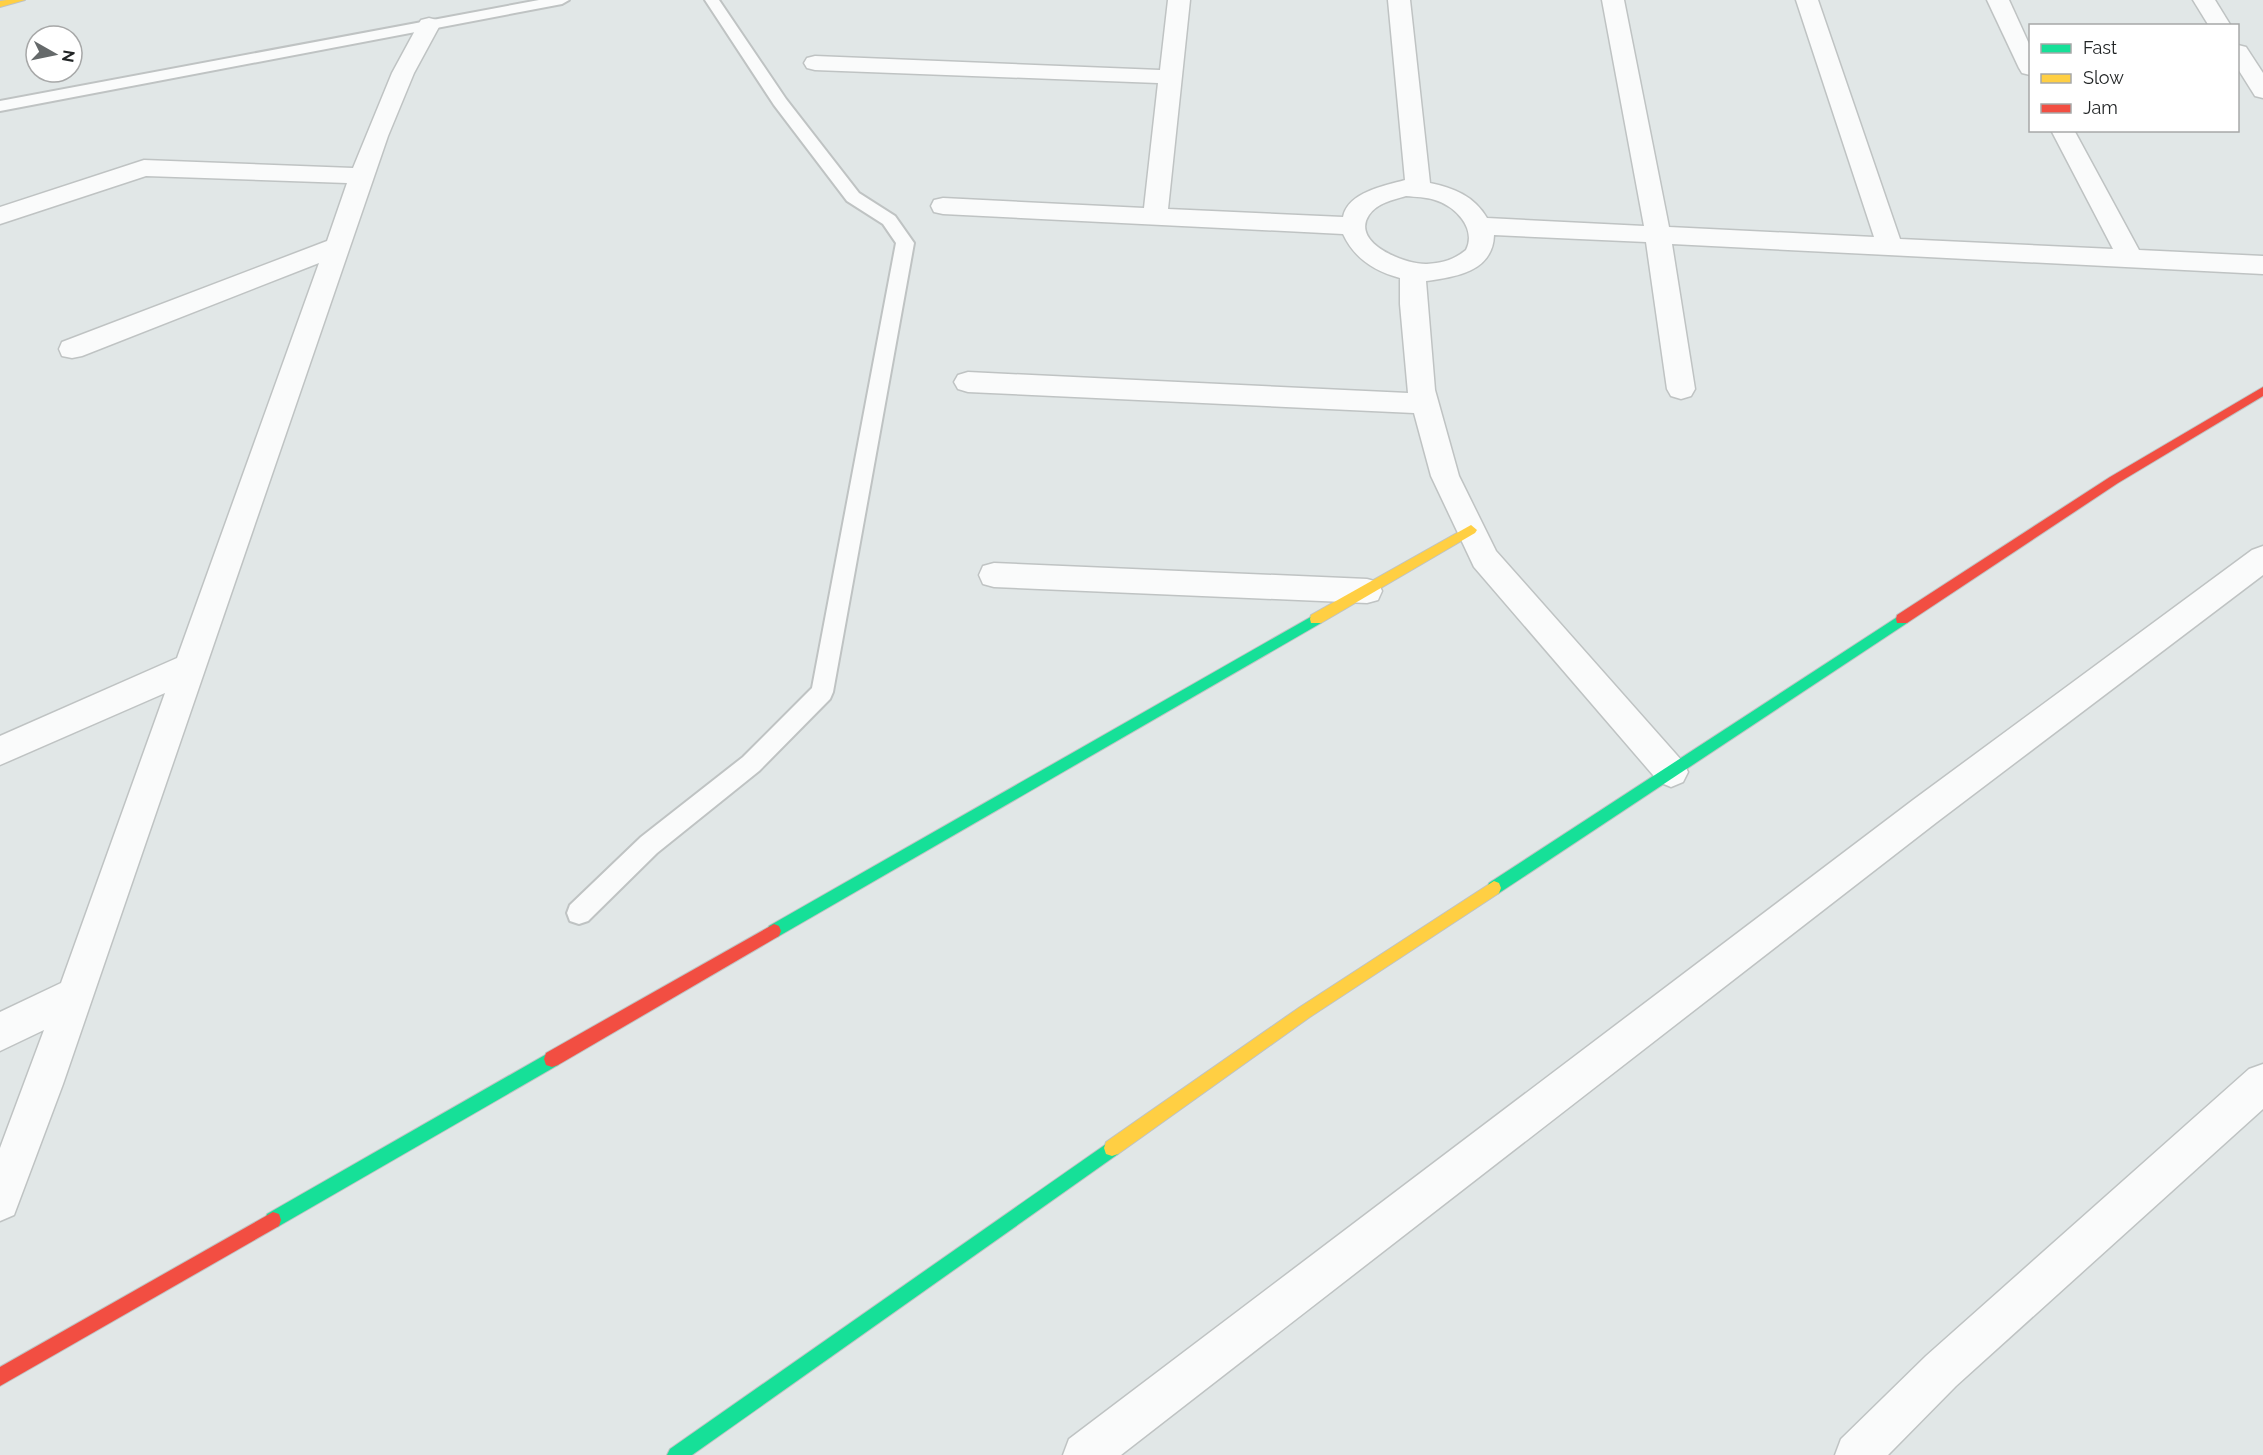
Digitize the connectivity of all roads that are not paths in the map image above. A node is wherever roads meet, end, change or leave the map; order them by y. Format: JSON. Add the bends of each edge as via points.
{"nodes":[{"id":1,"x":21,"y":0,"type":"edge"},
{"id":2,"x":562,"y":0,"type":"edge"},
{"id":3,"x":712,"y":0,"type":"edge"},
{"id":4,"x":1179,"y":0,"type":"edge"},
{"id":5,"x":1399,"y":0,"type":"edge"},
{"id":6,"x":1613,"y":0,"type":"edge"},
{"id":7,"x":1807,"y":0,"type":"edge"},
{"id":8,"x":1998,"y":0,"type":"edge"},
{"id":9,"x":2204,"y":0,"type":"edge"},
{"id":10,"x":0,"y":4,"type":"edge"},
{"id":11,"x":2219,"y":24,"type":"edge"},
{"id":12,"x":429,"y":25,"type":"junction"},
{"id":13,"x":2239,"y":54,"type":"edge"},
{"id":14,"x":814,"y":63,"type":"dead end"},
{"id":15,"x":2029,"y":64,"type":"edge"},
{"id":16,"x":1170,"y":76,"type":"junction"},
{"id":17,"x":2263,"y":91,"type":"edge"},
{"id":18,"x":0,"y":106,"type":"edge"},
{"id":19,"x":2063,"y":132,"type":"edge"},
{"id":20,"x":362,"y":176,"type":"junction"},
{"id":21,"x":1418,"y":189,"type":"junction"},
{"id":22,"x":943,"y":206,"type":"dead end"},
{"id":23,"x":0,"y":216,"type":"edge"},
{"id":24,"x":1155,"y":217,"type":"junction"},
{"id":25,"x":1353,"y":226,"type":"junction"},
{"id":26,"x":1482,"y":226,"type":"junction"},
{"id":27,"x":1658,"y":235,"type":"junction"},
{"id":28,"x":338,"y":246,"type":"junction"},
{"id":29,"x":1890,"y":246,"type":"junction"},
{"id":30,"x":2130,"y":258,"type":"junction"},
{"id":31,"x":2263,"y":264,"type":"edge"},
{"id":32,"x":1413,"y":272,"type":"junction"},
{"id":33,"x":72,"y":349,"type":"dead end"},
{"id":34,"x":968,"y":382,"type":"dead end"},
{"id":35,"x":1681,"y":389,"type":"dead end"},
{"id":36,"x":2263,"y":391,"type":"edge"},
{"id":37,"x":1426,"y":404,"type":"junction"},
{"id":38,"x":1471,"y":531,"type":"junction"},
{"id":39,"x":2263,"y":558,"type":"edge"},
{"id":40,"x":994,"y":574,"type":"dead end"},
{"id":41,"x":1367,"y":591,"type":"junction"},
{"id":42,"x":190,"y":667,"type":"junction"},
{"id":43,"x":0,"y":751,"type":"edge"},
{"id":44,"x":1671,"y":772,"type":"junction"},
{"id":45,"x":579,"y":913,"type":"dead end"},
{"id":46,"x":75,"y":995,"type":"junction"},
{"id":47,"x":0,"y":1032,"type":"edge"},
{"id":48,"x":2263,"y":1083,"type":"edge"},
{"id":49,"x":0,"y":1201,"type":"edge"},
{"id":50,"x":0,"y":1377,"type":"edge"},
{"id":51,"x":676,"y":1455,"type":"edge"},
{"id":52,"x":1085,"y":1455,"type":"edge"},
{"id":53,"x":1857,"y":1455,"type":"edge"}],
"edges":[{"from":1,"to":10,"type":"main road"},
{"from":2,"to":12,"type":"lane"},
{"from":3,"to":45,"type":"lane","via":[[780,102],[853,197],[889,220],[905,243],[822,692],[751,764],[649,845]]},
{"from":4,"to":16,"type":"street"},
{"from":5,"to":21,"type":"street"},
{"from":6,"to":27,"type":"street"},
{"from":7,"to":29,"type":"street"},
{"from":8,"to":15,"type":"street"},
{"from":9,"to":11,"type":"street"},
{"from":12,"to":18,"type":"lane"},
{"from":12,"to":20,"type":"street","via":[[403,73]]},
{"from":13,"to":17,"type":"street"},
{"from":14,"to":16,"type":"street"},
{"from":16,"to":24,"type":"street"},
{"from":19,"to":30,"type":"street"},
{"from":20,"to":23,"type":"street","via":[[144,168]]},
{"from":20,"to":28,"type":"street"},
{"from":21,"to":25,"type":"street","via":[[1382,192],[1364,202],[1354,216]]},
{"from":21,"to":26,"type":"street","via":[[1453,198],[1471,211]]},
{"from":22,"to":24,"type":"street"},
{"from":24,"to":25,"type":"street"},
{"from":25,"to":32,"type":"street","via":[[1362,249],[1380,262]]},
{"from":26,"to":27,"type":"street"},
{"from":26,"to":32,"type":"street","via":[[1483,243],[1473,258],[1455,268]]},
{"from":27,"to":29,"type":"street"},
{"from":27,"to":35,"type":"street"},
{"from":28,"to":33,"type":"street"},
{"from":28,"to":42,"type":"street"},
{"from":29,"to":30,"type":"street"},
{"from":30,"to":31,"type":"street"},
{"from":32,"to":37,"type":"street","via":[[1421,390]]},
{"from":34,"to":37,"type":"street"},
{"from":36,"to":44,"type":"main road","via":[[2114,480]]},
{"from":37,"to":38,"type":"street","via":[[1445,476]]},
{"from":38,"to":41,"type":"main road"},
{"from":38,"to":44,"type":"street","via":[[1485,559]]},
{"from":39,"to":52,"type":"street","via":[[1925,810]]},
{"from":40,"to":41,"type":"street"},
{"from":41,"to":50,"type":"main road"},
{"from":42,"to":43,"type":"street"},
{"from":42,"to":46,"type":"street"},
{"from":44,"to":51,"type":"main road","via":[[1305,1012]]},
{"from":46,"to":47,"type":"street"},
{"from":46,"to":49,"type":"street"},
{"from":48,"to":53,"type":"street","via":[[1941,1371]]}]}
